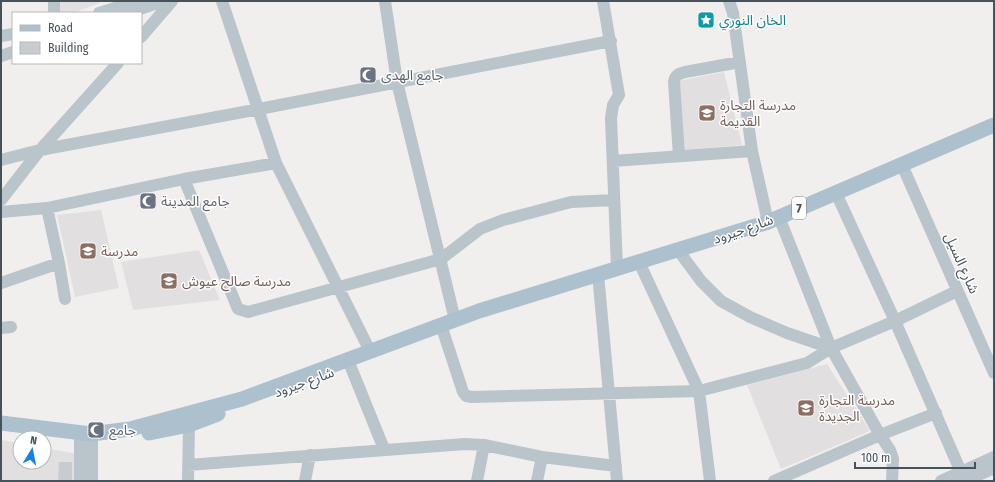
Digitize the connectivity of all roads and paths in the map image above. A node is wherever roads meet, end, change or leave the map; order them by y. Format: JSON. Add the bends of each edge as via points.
{"nodes":[{"id":1,"x":54,"y":1,"type":"edge"},
{"id":2,"x":137,"y":1,"type":"edge"},
{"id":3,"x":163,"y":1,"type":"edge"},
{"id":4,"x":172,"y":1,"type":"edge"},
{"id":5,"x":222,"y":1,"type":"edge"},
{"id":6,"x":385,"y":1,"type":"edge"},
{"id":7,"x":603,"y":1,"type":"edge"},
{"id":8,"x":730,"y":1,"type":"edge"},
{"id":9,"x":54,"y":12,"type":"edge"},
{"id":10,"x":102,"y":12,"type":"edge"},
{"id":11,"x":131,"y":12,"type":"edge"},
{"id":12,"x":12,"y":34,"type":"edge"},
{"id":13,"x":1,"y":36,"type":"edge"},
{"id":14,"x":142,"y":36,"type":"edge"},
{"id":15,"x":611,"y":41,"type":"junction"},
{"id":16,"x":12,"y":52,"type":"edge"},
{"id":17,"x":1,"y":56,"type":"edge"},
{"id":18,"x":740,"y":62,"type":"junction"},
{"id":19,"x":117,"y":64,"type":"edge"},
{"id":20,"x":397,"y":82,"type":"junction"},
{"id":21,"x":259,"y":110,"type":"junction"},
{"id":22,"x":994,"y":125,"type":"edge"},
{"id":23,"x":40,"y":150,"type":"junction"},
{"id":24,"x":752,"y":151,"type":"junction"},
{"id":25,"x":679,"y":156,"type":"junction"},
{"id":26,"x":1,"y":160,"type":"edge"},
{"id":27,"x":613,"y":162,"type":"junction"},
{"id":28,"x":276,"y":164,"type":"junction"},
{"id":29,"x":902,"y":165,"type":"junction"},
{"id":30,"x":184,"y":179,"type":"junction"},
{"id":31,"x":836,"y":193,"type":"junction"},
{"id":32,"x":1,"y":200,"type":"edge"},
{"id":33,"x":614,"y":200,"type":"junction"},
{"id":34,"x":46,"y":208,"type":"junction"},
{"id":35,"x":1,"y":212,"type":"edge"},
{"id":36,"x":773,"y":219,"type":"junction"},
{"id":37,"x":678,"y":250,"type":"junction"},
{"id":38,"x":440,"y":259,"type":"junction"},
{"id":39,"x":639,"y":262,"type":"junction"},
{"id":40,"x":59,"y":263,"type":"junction"},
{"id":41,"x":617,"y":268,"type":"junction"},
{"id":42,"x":598,"y":274,"type":"junction"},
{"id":43,"x":1,"y":283,"type":"edge"},
{"id":44,"x":337,"y":287,"type":"junction"},
{"id":45,"x":958,"y":291,"type":"junction"},
{"id":46,"x":64,"y":299,"type":"dead end"},
{"id":47,"x":455,"y":320,"type":"junction"},
{"id":48,"x":895,"y":321,"type":"junction"},
{"id":49,"x":443,"y":331,"type":"junction"},
{"id":50,"x":831,"y":348,"type":"junction"},
{"id":51,"x":370,"y":352,"type":"junction"},
{"id":52,"x":350,"y":365,"type":"junction"},
{"id":53,"x":994,"y":373,"type":"edge"},
{"id":54,"x":699,"y":391,"type":"junction"},
{"id":55,"x":609,"y":394,"type":"junction"},
{"id":56,"x":936,"y":413,"type":"junction"},
{"id":57,"x":1,"y":423,"type":"edge"},
{"id":58,"x":189,"y":425,"type":"junction"},
{"id":59,"x":1,"y":430,"type":"edge"},
{"id":60,"x":880,"y":435,"type":"junction"},
{"id":61,"x":86,"y":438,"type":"junction"},
{"id":62,"x":484,"y":446,"type":"junction"},
{"id":63,"x":384,"y":449,"type":"junction"},
{"id":64,"x":310,"y":455,"type":"junction"},
{"id":65,"x":542,"y":457,"type":"junction"},
{"id":66,"x":994,"y":457,"type":"edge"},
{"id":67,"x":188,"y":465,"type":"junction"},
{"id":68,"x":616,"y":466,"type":"junction"},
{"id":69,"x":994,"y":468,"type":"edge"},
{"id":70,"x":963,"y":476,"type":"edge"},
{"id":71,"x":80,"y":481,"type":"edge"},
{"id":72,"x":92,"y":481,"type":"edge"},
{"id":73,"x":188,"y":481,"type":"edge"},
{"id":74,"x":305,"y":481,"type":"edge"},
{"id":75,"x":477,"y":481,"type":"edge"},
{"id":76,"x":537,"y":481,"type":"edge"},
{"id":77,"x":617,"y":481,"type":"edge"},
{"id":78,"x":710,"y":481,"type":"edge"},
{"id":79,"x":774,"y":481,"type":"edge"},
{"id":80,"x":892,"y":481,"type":"edge"},
{"id":81,"x":941,"y":481,"type":"edge"}],
"edges":[{"from":1,"to":9,"type":"street"},
{"from":2,"to":10,"type":"street"},
{"from":3,"to":11,"type":"street"},
{"from":4,"to":14,"type":"street"},
{"from":5,"to":21,"type":"street"},
{"from":6,"to":20,"type":"street"},
{"from":7,"to":15,"type":"street"},
{"from":8,"to":18,"type":"street"},
{"from":12,"to":13,"type":"street"},
{"from":15,"to":20,"type":"street"},
{"from":15,"to":27,"type":"street","via":[[618,95],[611,118]]},
{"from":16,"to":17,"type":"street"},
{"from":18,"to":24,"type":"street"},
{"from":18,"to":25,"type":"street","via":[[677,74],[674,82]]},
{"from":19,"to":23,"type":"street"},
{"from":20,"to":21,"type":"street"},
{"from":20,"to":38,"type":"street"},
{"from":21,"to":23,"type":"street"},
{"from":21,"to":28,"type":"street"},
{"from":22,"to":29,"type":"main road","name":"شارع جيرود","number":"7"},
{"from":23,"to":26,"type":"street"},
{"from":23,"to":32,"type":"street"},
{"from":24,"to":25,"type":"street"},
{"from":24,"to":36,"type":"street"},
{"from":25,"to":27,"type":"street"},
{"from":27,"to":33,"type":"street"},
{"from":28,"to":30,"type":"street"},
{"from":28,"to":44,"type":"street"},
{"from":29,"to":31,"type":"main road","name":"شارع جيرود","number":"7"},
{"from":29,"to":45,"type":"street","name":"شارع السيل"},
{"from":30,"to":34,"type":"street"},
{"from":30,"to":44,"type":"street","via":[[238,309],[248,312]]},
{"from":31,"to":36,"type":"main road","name":"شارع جيرود","number":"7"},
{"from":31,"to":48,"type":"street"},
{"from":33,"to":38,"type":"street","via":[[571,202],[503,220],[480,229]]},
{"from":33,"to":41,"type":"street"},
{"from":34,"to":35,"type":"street"},
{"from":34,"to":40,"type":"street"},
{"from":36,"to":37,"type":"main road","name":"شارع جيرود","number":"7"},
{"from":36,"to":50,"type":"street"},
{"from":37,"to":39,"type":"main road","name":"شارع جيرود","number":"7"},
{"from":37,"to":50,"type":"street","via":[[701,281],[721,301],[787,333]]},
{"from":38,"to":44,"type":"street"},
{"from":38,"to":47,"type":"street"},
{"from":39,"to":41,"type":"main road","name":"شارع جيرود","number":"7"},
{"from":39,"to":54,"type":"street"},
{"from":40,"to":43,"type":"street"},
{"from":40,"to":46,"type":"street"},
{"from":41,"to":42,"type":"main road","name":"شارع جيرود","number":"7"},
{"from":42,"to":47,"type":"main road","name":"شارع جيرود"},
{"from":42,"to":49,"type":"main road","name":"شارع جيرود"},
{"from":42,"to":55,"type":"street"},
{"from":44,"to":51,"type":"street"},
{"from":45,"to":48,"type":"street"},
{"from":45,"to":53,"type":"street","name":"شارع السيل"},
{"from":47,"to":51,"type":"main road","name":"شارع جيرود"},
{"from":48,"to":50,"type":"street"},
{"from":48,"to":56,"type":"street"},
{"from":49,"to":52,"type":"main road","name":"شارع جيرود"},
{"from":49,"to":55,"type":"street","via":[[462,392],[466,396]]},
{"from":50,"to":54,"type":"street","via":[[807,363]]},
{"from":50,"to":60,"type":"street"},
{"from":51,"to":61,"type":"main road","name":"شارع جيرود","via":[[242,399]]},
{"from":52,"to":58,"type":"main road","name":"شارع جيرود"},
{"from":52,"to":63,"type":"street"},
{"from":54,"to":55,"type":"street"},
{"from":54,"to":78,"type":"street"},
{"from":55,"to":68,"type":"street"},
{"from":56,"to":60,"type":"street"},
{"from":56,"to":70,"type":"street"},
{"from":57,"to":61,"type":"main road","name":"شارع جيرود"},
{"from":58,"to":61,"type":"main road","name":"شارع جيرود","via":[[133,437]]},
{"from":58,"to":67,"type":"street"},
{"from":59,"to":61,"type":"main road","name":"شارع جيرود"},
{"from":60,"to":79,"type":"street"},
{"from":60,"to":80,"type":"street","via":[[893,459]]},
{"from":61,"to":71,"type":"street"},
{"from":61,"to":72,"type":"street"},
{"from":62,"to":63,"type":"street","via":[[465,444]]},
{"from":62,"to":65,"type":"street"},
{"from":62,"to":75,"type":"street"},
{"from":63,"to":64,"type":"street"},
{"from":64,"to":67,"type":"street"},
{"from":64,"to":74,"type":"street"},
{"from":65,"to":68,"type":"street"},
{"from":65,"to":76,"type":"street"},
{"from":66,"to":70,"type":"street"},
{"from":67,"to":73,"type":"street"},
{"from":68,"to":77,"type":"street"},
{"from":69,"to":70,"type":"street"},
{"from":70,"to":81,"type":"street"}]}
